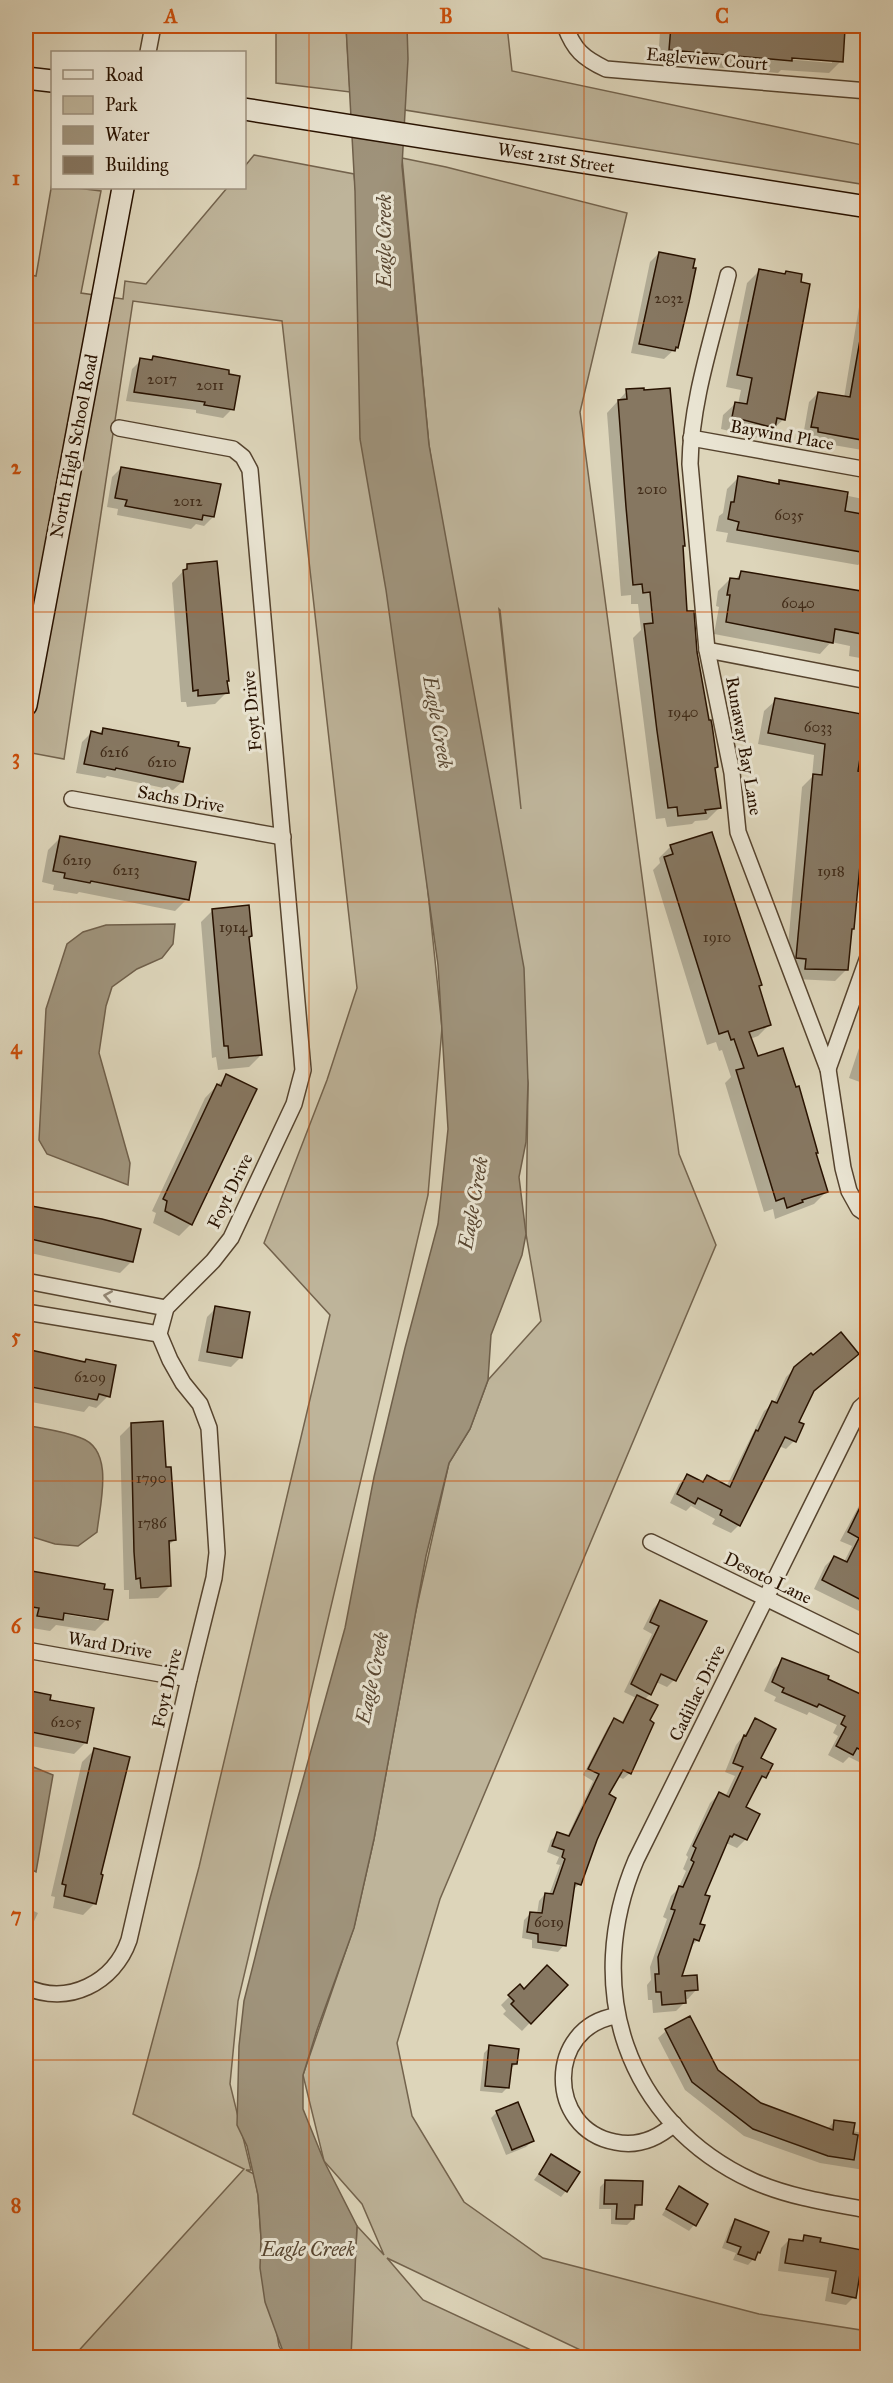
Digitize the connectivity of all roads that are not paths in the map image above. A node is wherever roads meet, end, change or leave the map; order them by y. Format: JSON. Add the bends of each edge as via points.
{"nodes":[{"id":1,"x":153,"y":26,"type":"edge"},
{"id":2,"x":565,"y":26,"type":"edge"},
{"id":3,"x":148,"y":51,"type":"edge"},
{"id":4,"x":26,"y":78,"type":"edge"},
{"id":5,"x":51,"y":81,"type":"edge"},
{"id":6,"x":867,"y":91,"type":"edge"},
{"id":7,"x":246,"y":109,"type":"edge"},
{"id":8,"x":123,"y":189,"type":"edge"},
{"id":9,"x":867,"y":207,"type":"edge"},
{"id":10,"x":728,"y":275,"type":"dead end"},
{"id":11,"x":119,"y":428,"type":"dead end"},
{"id":12,"x":691,"y":438,"type":"junction"},
{"id":13,"x":867,"y":470,"type":"edge"},
{"id":14,"x":707,"y":650,"type":"junction"},
{"id":15,"x":867,"y":681,"type":"edge"},
{"id":16,"x":26,"y":705,"type":"edge"},
{"id":17,"x":72,"y":799,"type":"dead end"},
{"id":18,"x":283,"y":837,"type":"junction"},
{"id":19,"x":867,"y":957,"type":"edge"},
{"id":20,"x":828,"y":1069,"type":"junction"},
{"id":21,"x":863,"y":1212,"type":"edge"},
{"id":22,"x":26,"y":1281,"type":"edge"},
{"id":23,"x":165,"y":1308,"type":"junction"},
{"id":24,"x":26,"y":1312,"type":"edge"},
{"id":25,"x":159,"y":1334,"type":"junction"},
{"id":26,"x":867,"y":1401,"type":"edge"},
{"id":27,"x":651,"y":1542,"type":"dead end"},
{"id":28,"x":766,"y":1599,"type":"junction"},
{"id":29,"x":867,"y":1648,"type":"edge"},
{"id":30,"x":26,"y":1650,"type":"edge"},
{"id":31,"x":189,"y":1679,"type":"junction"},
{"id":32,"x":26,"y":1987,"type":"edge"},
{"id":33,"x":616,"y":2016,"type":"junction"},
{"id":34,"x":674,"y":2124,"type":"junction"},
{"id":35,"x":867,"y":2210,"type":"edge"}],
"edges":[{"from":1,"to":3,"type":"street"},
{"from":2,"to":6,"type":"street","name":"Eagleview Court","via":[[580,53],[606,69]]},
{"from":4,"to":5,"type":"street"},
{"from":7,"to":9,"type":"street","name":"West 21st Street"},
{"from":8,"to":16,"type":"street","name":"North High School Road"},
{"from":10,"to":12,"type":"street","name":"Runaway Bay Lane"},
{"from":11,"to":18,"type":"street","name":"Foyt Drive","via":[[233,449],[250,470]]},
{"from":12,"to":13,"type":"street","name":"Baywind Place"},
{"from":12,"to":14,"type":"street","name":"Runaway Bay Lane"},
{"from":14,"to":15,"type":"street"},
{"from":14,"to":20,"type":"street","name":"Runaway Bay Lane","via":[[732,773],[738,832]]},
{"from":17,"to":18,"type":"street","name":"Sachs Drive"},
{"from":18,"to":23,"type":"street","name":"Foyt Drive","via":[[303,1058],[301,1081],[231,1238]]},
{"from":19,"to":20,"type":"street"},
{"from":20,"to":21,"type":"street","name":"Runaway Bay Lane","via":[[843,1168],[849,1191]]},
{"from":23,"to":22,"type":"street","one_way":true},
{"from":23,"to":25,"type":"street"},
{"from":24,"to":25,"type":"street"},
{"from":25,"to":31,"type":"street","name":"Foyt Drive","via":[[178,1375],[200,1404],[209,1428],[216,1565]]},
{"from":26,"to":28,"type":"street","name":"Cadillac Drive","via":[[860,1408]]},
{"from":27,"to":28,"type":"street","name":"Desoto Lane"},
{"from":28,"to":29,"type":"street","name":"Desoto Lane"},
{"from":28,"to":33,"type":"street","name":"Cadillac Drive","via":[[630,1875],[612,1952]]},
{"from":30,"to":31,"type":"street","name":"Ward Drive"},
{"from":31,"to":32,"type":"street","name":"Foyt Drive","via":[[123,1955],[108,1974],[86,1989],[53,1995]]},
{"from":33,"to":34,"type":"street","name":"Cadillac Drive","via":[[644,2084]]},
{"from":33,"to":34,"type":"street","via":[[587,2029],[567,2054],[562,2079],[570,2109],[592,2134],[623,2144],[654,2138]]},
{"from":34,"to":35,"type":"street","name":"Cadillac Drive","via":[[710,2156],[753,2181],[805,2198]]}]}
